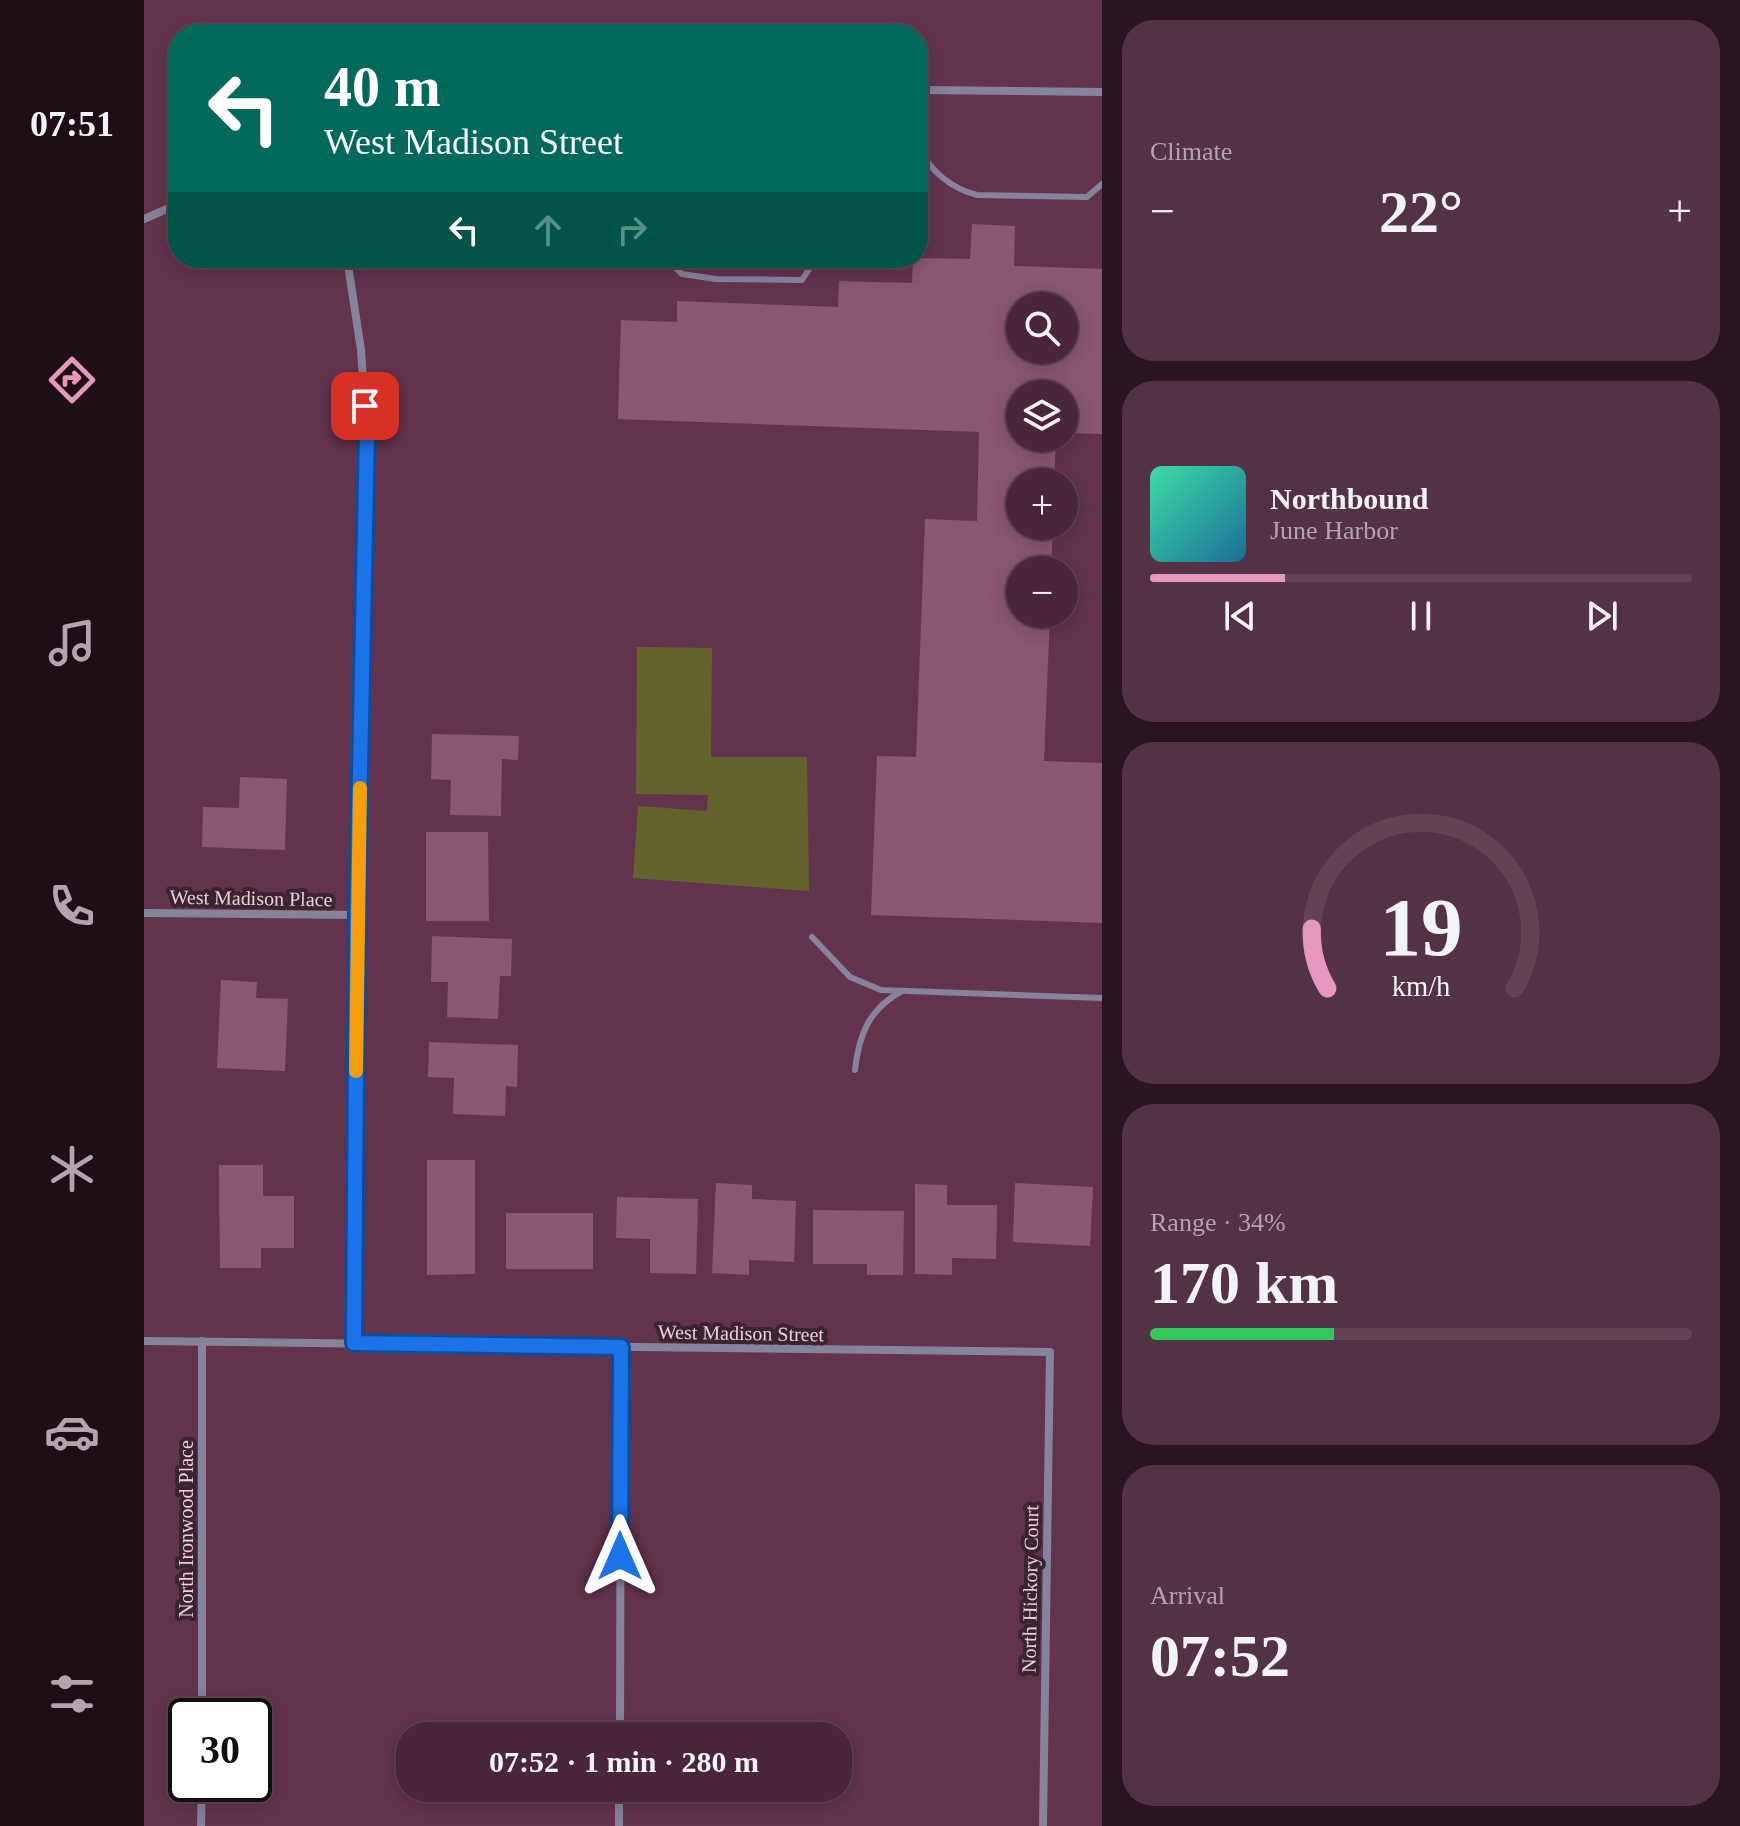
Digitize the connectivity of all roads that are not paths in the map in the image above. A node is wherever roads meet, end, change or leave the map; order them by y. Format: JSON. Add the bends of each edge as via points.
{"nodes":[{"id":1,"x":928,"y":90,"type":"edge"},
{"id":2,"x":1102,"y":92,"type":"edge"},
{"id":3,"x":928,"y":162,"type":"edge"},
{"id":4,"x":1102,"y":184,"type":"edge"},
{"id":5,"x":168,"y":208,"type":"edge"},
{"id":6,"x":144,"y":219,"type":"edge"},
{"id":7,"x":349,"y":268,"type":"edge"},
{"id":8,"x":676,"y":268,"type":"edge"},
{"id":9,"x":810,"y":268,"type":"edge"},
{"id":10,"x":144,"y":913,"type":"edge"},
{"id":11,"x":357,"y":915,"type":"junction"},
{"id":12,"x":812,"y":937,"type":"dead end"},
{"id":13,"x":902,"y":991,"type":"junction"},
{"id":14,"x":1102,"y":998,"type":"edge"},
{"id":15,"x":855,"y":1070,"type":"dead end"},
{"id":16,"x":144,"y":1341,"type":"edge"},
{"id":17,"x":202,"y":1341,"type":"junction"},
{"id":18,"x":354,"y":1343,"type":"junction"},
{"id":19,"x":621,"y":1347,"type":"junction"},
{"id":20,"x":1050,"y":1352,"type":"joint"},
{"id":21,"x":202,"y":1698,"type":"edge"},
{"id":22,"x":620,"y":1722,"type":"edge"},
{"id":23,"x":202,"y":1802,"type":"edge"},
{"id":24,"x":619,"y":1802,"type":"edge"},
{"id":25,"x":201,"y":1826,"type":"edge"},
{"id":26,"x":619,"y":1826,"type":"edge"},
{"id":27,"x":1043,"y":1826,"type":"edge"}],
"edges":[{"from":1,"to":2,"type":"street"},
{"from":3,"to":4,"type":"lane","via":[[949,184],[977,195],[1087,197]]},
{"from":5,"to":6,"type":"street"},
{"from":7,"to":11,"type":"street","via":[[367,433]]},
{"from":8,"to":9,"type":"lane","via":[[682,274],[716,279],[802,280]]},
{"from":10,"to":11,"type":"street","name":"West Madison Place"},
{"from":11,"to":18,"type":"street"},
{"from":12,"to":13,"type":"lane","via":[[850,977],[881,990]]},
{"from":13,"to":14,"type":"lane"},
{"from":13,"to":15,"type":"lane","via":[[867,1023]]},
{"from":16,"to":17,"type":"street","name":"West Madison Street"},
{"from":17,"to":18,"type":"street","name":"West Madison Street"},
{"from":17,"to":21,"type":"street","name":"North Ironwood Place"},
{"from":18,"to":19,"type":"street","name":"West Madison Street"},
{"from":19,"to":20,"type":"street","name":"West Madison Street"},
{"from":19,"to":22,"type":"street"},
{"from":20,"to":27,"type":"street","name":"North Hickory Court"},
{"from":23,"to":25,"type":"street"},
{"from":24,"to":26,"type":"street"}]}
